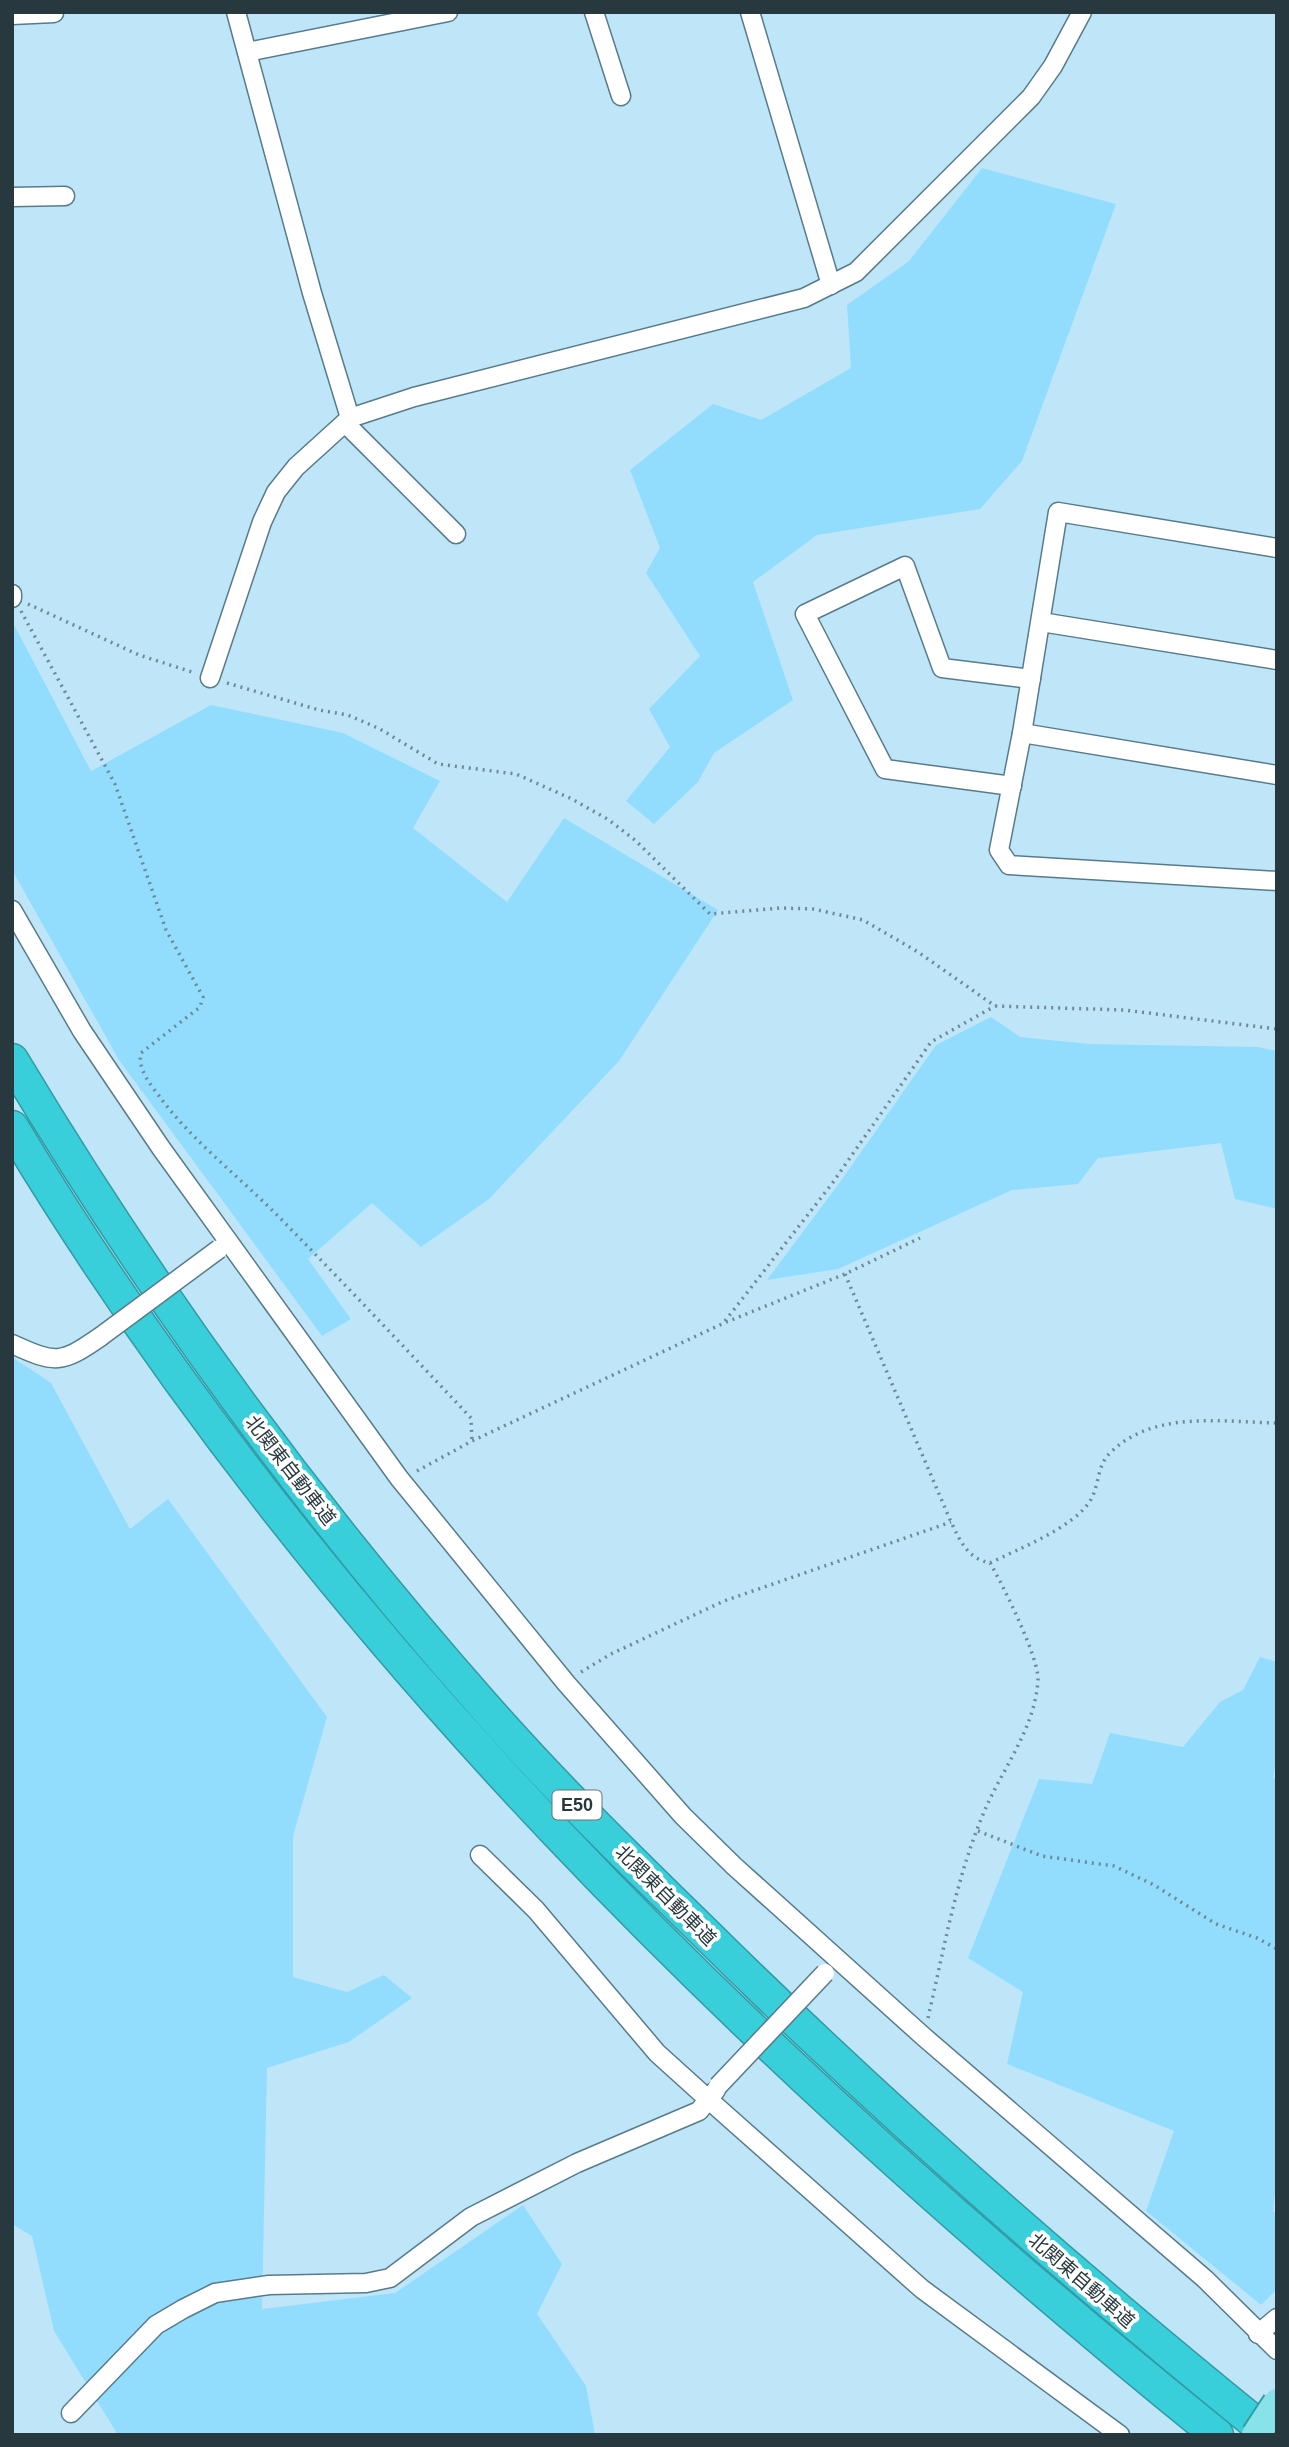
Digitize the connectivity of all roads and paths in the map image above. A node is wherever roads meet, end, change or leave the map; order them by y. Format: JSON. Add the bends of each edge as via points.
{"nodes":[{"id":1,"x":236,"y":12,"type":"edge"},
{"id":2,"x":448,"y":12,"type":"edge"},
{"id":3,"x":594,"y":12,"type":"edge"},
{"id":4,"x":750,"y":12,"type":"edge"},
{"id":5,"x":1082,"y":12,"type":"edge"},
{"id":6,"x":54,"y":13,"type":"edge"},
{"id":7,"x":12,"y":15,"type":"edge"},
{"id":8,"x":247,"y":52,"type":"junction"},
{"id":9,"x":621,"y":96,"type":"dead end"},
{"id":10,"x":65,"y":196,"type":"dead end"},
{"id":11,"x":12,"y":197,"type":"edge"},
{"id":12,"x":831,"y":285,"type":"junction"},
{"id":13,"x":347,"y":420,"type":"junction"},
{"id":14,"x":456,"y":534,"type":"dead end"},
{"id":15,"x":1277,"y":548,"type":"edge"},
{"id":16,"x":13,"y":597,"type":"edge"},
{"id":17,"x":1041,"y":622,"type":"junction"},
{"id":18,"x":1277,"y":660,"type":"edge"},
{"id":19,"x":210,"y":678,"type":"junction"},
{"id":20,"x":1031,"y":679,"type":"junction"},
{"id":21,"x":1023,"y":733,"type":"junction"},
{"id":22,"x":1277,"y":775,"type":"edge"},
{"id":23,"x":1012,"y":786,"type":"junction"},
{"id":24,"x":1277,"y":881,"type":"edge"},
{"id":25,"x":12,"y":910,"type":"edge"},
{"id":26,"x":995,"y":1006,"type":"junction"},
{"id":27,"x":1277,"y":1029,"type":"edge"},
{"id":28,"x":12,"y":1060,"type":"edge"},
{"id":29,"x":12,"y":1127,"type":"edge"},
{"id":30,"x":920,"y":1238,"type":"dead end"},
{"id":31,"x":224,"y":1245,"type":"junction"},
{"id":32,"x":845,"y":1274,"type":"junction"},
{"id":33,"x":724,"y":1323,"type":"junction"},
{"id":34,"x":12,"y":1344,"type":"edge"},
{"id":35,"x":1277,"y":1423,"type":"edge"},
{"id":36,"x":472,"y":1441,"type":"junction"},
{"id":37,"x":399,"y":1478,"type":"junction"},
{"id":38,"x":951,"y":1522,"type":"junction"},
{"id":39,"x":990,"y":1563,"type":"junction"},
{"id":40,"x":566,"y":1683,"type":"junction"},
{"id":41,"x":978,"y":1830,"type":"junction"},
{"id":42,"x":480,"y":1855,"type":"dead end"},
{"id":43,"x":1277,"y":1949,"type":"edge"},
{"id":44,"x":831,"y":1966,"type":"junction"},
{"id":45,"x":924,"y":2037,"type":"junction"},
{"id":46,"x":714,"y":2093,"type":"junction"},
{"id":47,"x":1277,"y":2318,"type":"edge"},
{"id":48,"x":1258,"y":2334,"type":"junction"},
{"id":49,"x":1277,"y":2350,"type":"edge"},
{"id":50,"x":1277,"y":2403,"type":"edge"},
{"id":51,"x":71,"y":2413,"type":"dead end"},
{"id":52,"x":1120,"y":2435,"type":"edge"},
{"id":53,"x":1217,"y":2435,"type":"edge"},
{"id":54,"x":1256,"y":2435,"type":"edge"},
{"id":55,"x":1270,"y":2435,"type":"edge"}],
"edges":[{"from":1,"to":8,"type":"street"},
{"from":2,"to":8,"type":"street"},
{"from":3,"to":9,"type":"street"},
{"from":4,"to":12,"type":"street"},
{"from":5,"to":12,"type":"street","via":[[1031,97],[856,272]]},
{"from":6,"to":7,"type":"street"},
{"from":8,"to":13,"type":"street"},
{"from":10,"to":11,"type":"street"},
{"from":12,"to":13,"type":"street","via":[[804,298],[414,397]]},
{"from":13,"to":14,"type":"street"},
{"from":13,"to":19,"type":"street","via":[[276,492],[261,522]]},
{"from":15,"to":17,"type":"street","via":[[1058,512]]},
{"from":16,"to":19,"type":"path","via":[[139,654]]},
{"from":16,"to":36,"type":"path","via":[[115,784],[166,930],[203,997],[200,1007],[141,1053],[143,1072],[212,1154],[316,1255],[471,1418]]},
{"from":17,"to":18,"type":"street"},
{"from":17,"to":20,"type":"street"},
{"from":19,"to":26,"type":"path","via":[[348,715],[438,764],[516,774],[540,783],[609,820],[710,914],[813,909],[863,920]]},
{"from":20,"to":21,"type":"street"},
{"from":20,"to":23,"type":"street","via":[[942,668],[905,566],[805,614],[885,769]]},
{"from":21,"to":22,"type":"street"},
{"from":21,"to":23,"type":"street"},
{"from":23,"to":24,"type":"street","via":[[999,850],[1009,865]]},
{"from":25,"to":31,"type":"street","via":[[82,1031]]},
{"from":26,"to":27,"type":"path","via":[[1124,1010]]},
{"from":26,"to":33,"type":"path","via":[[931,1042],[831,1185]]},
{"from":28,"to":55,"type":"highway","name":"北関東自動車道","number":"E50","via":[[172,1311],[373,1576],[485,1707],[627,1857],[939,2155],[1133,2324]]},
{"from":29,"to":53,"type":"highway","name":"北関東自動車道","number":"E50","via":[[143,1329],[240,1461],[461,1730],[734,2013],[1109,2348]]},
{"from":30,"to":32,"type":"path"},
{"from":31,"to":34,"type":"street","bridge":true,"via":[[69,1359],[41,1357]]},
{"from":31,"to":37,"type":"street"},
{"from":32,"to":33,"type":"path"},
{"from":32,"to":38,"type":"path"},
{"from":33,"to":36,"type":"path"},
{"from":35,"to":39,"type":"path","via":[[1171,1423],[1137,1436],[1103,1461],[1091,1500],[1082,1508],[1034,1542]]},
{"from":36,"to":37,"type":"path"},
{"from":37,"to":40,"type":"street"},
{"from":38,"to":39,"type":"path","via":[[966,1551],[978,1561]]},
{"from":38,"to":40,"type":"path","via":[[724,1601],[611,1654]]},
{"from":39,"to":41,"type":"path","via":[[1037,1665],[1038,1681],[1027,1728]]},
{"from":40,"to":44,"type":"street","via":[[683,1816]]},
{"from":41,"to":43,"type":"path","via":[[1042,1856],[1114,1866],[1216,1924]]},
{"from":41,"to":45,"type":"path","via":[[956,1892]]},
{"from":42,"to":46,"type":"street","via":[[536,1910],[657,2053]]},
{"from":44,"to":45,"type":"street"},
{"from":44,"to":46,"type":"street","bridge":true},
{"from":45,"to":48,"type":"street","via":[[1205,2279]]},
{"from":46,"to":51,"type":"street","via":[[699,2111],[576,2164],[471,2217],[390,2278],[215,2293],[156,2325]]},
{"from":46,"to":52,"type":"street","via":[[922,2289]]},
{"from":47,"to":48,"type":"street"},
{"from":48,"to":49,"type":"street"},
{"from":50,"to":54,"type":"main road","bridge":true}]}
